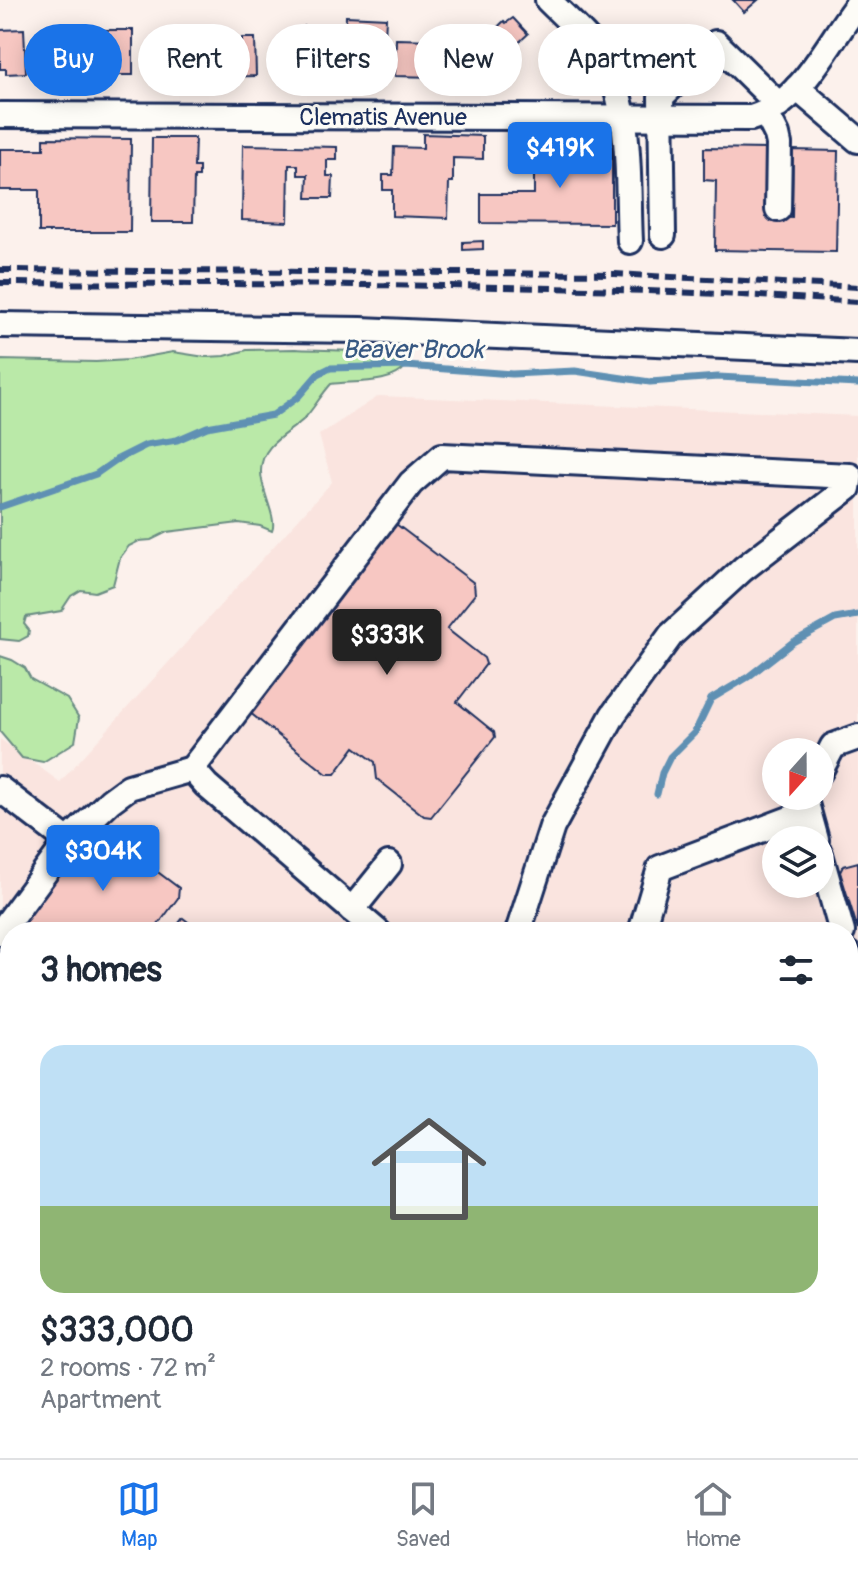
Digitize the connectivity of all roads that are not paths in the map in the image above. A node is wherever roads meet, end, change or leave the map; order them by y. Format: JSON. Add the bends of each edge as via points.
{"nodes":[{"id":1,"x":548,"y":0,"type":"edge"},
{"id":2,"x":858,"y":4,"type":"edge"},
{"id":3,"x":797,"y":88,"type":"junction"},
{"id":4,"x":772,"y":109,"type":"junction"},
{"id":5,"x":0,"y":115,"type":"edge"},
{"id":6,"x":624,"y":119,"type":"junction"},
{"id":7,"x":662,"y":119,"type":"junction"},
{"id":8,"x":858,"y":140,"type":"edge"},
{"id":9,"x":778,"y":209,"type":"dead end"},
{"id":10,"x":663,"y":235,"type":"dead end"},
{"id":11,"x":630,"y":241,"type":"dead end"},
{"id":12,"x":0,"y":325,"type":"edge"},
{"id":13,"x":858,"y":352,"type":"edge"},
{"id":14,"x":858,"y":737,"type":"edge"},
{"id":15,"x":834,"y":746,"type":"edge"},
{"id":16,"x":192,"y":769,"type":"junction"},
{"id":17,"x":0,"y":789,"type":"edge"},
{"id":18,"x":793,"y":810,"type":"edge"},
{"id":19,"x":68,"y":841,"type":"junction"},
{"id":20,"x":389,"y":864,"type":"dead end"},
{"id":21,"x":832,"y":898,"type":"edge"},
{"id":22,"x":352,"y":910,"type":"junction"},
{"id":23,"x":8,"y":922,"type":"edge"},
{"id":24,"x":366,"y":922,"type":"edge"},
{"id":25,"x":521,"y":922,"type":"edge"},
{"id":26,"x":644,"y":922,"type":"edge"},
{"id":27,"x":839,"y":922,"type":"edge"}],
"edges":[{"from":1,"to":6,"type":"street","via":[[601,57]]},
{"from":2,"to":3,"type":"street"},
{"from":3,"to":4,"type":"street"},
{"from":3,"to":8,"type":"street"},
{"from":4,"to":7,"type":"street","name":"Clematis Avenue","via":[[743,119]]},
{"from":4,"to":7,"type":"street","via":[[716,43],[661,97]]},
{"from":4,"to":9,"type":"street","via":[[779,144]]},
{"from":5,"to":6,"type":"street","name":"Clematis Avenue"},
{"from":6,"to":7,"type":"street","name":"Clematis Avenue"},
{"from":6,"to":11,"type":"street"},
{"from":7,"to":10,"type":"street"},
{"from":12,"to":13,"type":"street","via":[[361,330]]},
{"from":14,"to":15,"type":"street"},
{"from":16,"to":19,"type":"street","via":[[129,787]]},
{"from":16,"to":22,"type":"street"},
{"from":16,"to":25,"type":"street","via":[[411,483],[442,456],[850,476],[848,488],[743,569],[671,635],[613,715],[552,827]]},
{"from":17,"to":19,"type":"street"},
{"from":18,"to":26,"type":"street","via":[[660,868]]},
{"from":19,"to":23,"type":"street"},
{"from":20,"to":22,"type":"street"},
{"from":21,"to":27,"type":"street"},
{"from":22,"to":24,"type":"street"}]}
